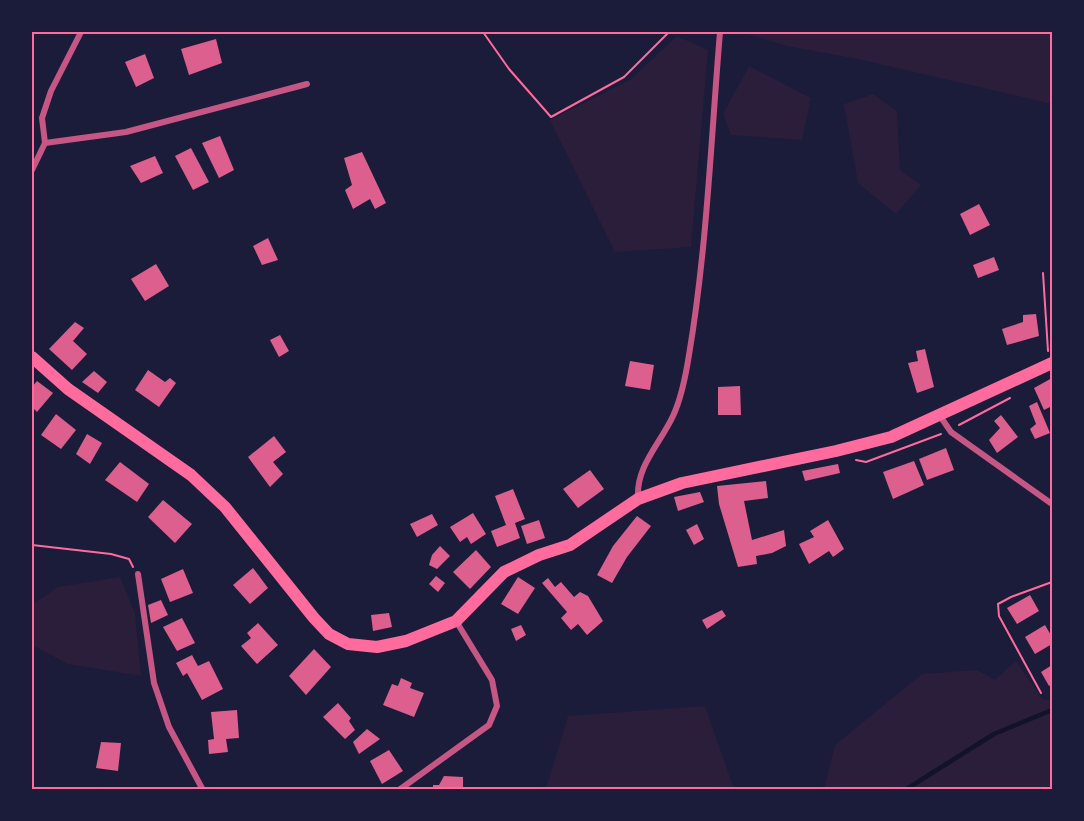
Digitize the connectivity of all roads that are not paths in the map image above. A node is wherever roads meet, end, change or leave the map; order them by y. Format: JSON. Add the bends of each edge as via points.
{"nodes":[{"id":1,"x":81,"y":32,"type":"edge"},
{"id":2,"x":720,"y":32,"type":"edge"},
{"id":3,"x":307,"y":84,"type":"dead end"},
{"id":4,"x":45,"y":143,"type":"junction"},
{"id":5,"x":32,"y":170,"type":"edge"},
{"id":6,"x":32,"y":357,"type":"edge"},
{"id":7,"x":1052,"y":363,"type":"edge"},
{"id":8,"x":940,"y":416,"type":"junction"},
{"id":9,"x":638,"y":499,"type":"junction"},
{"id":10,"x":1053,"y":504,"type":"edge"},
{"id":11,"x":138,"y":574,"type":"road end"},
{"id":12,"x":456,"y":621,"type":"junction"},
{"id":13,"x":203,"y":789,"type":"edge"},
{"id":14,"x":399,"y":789,"type":"edge"}],
"edges":[{"from":1,"to":4,"type":"street","via":[[42,118]]},
{"from":2,"to":9,"type":"street","via":[[689,356],[674,416],[645,464],[637,485]]},
{"from":3,"to":4,"type":"street","via":[[126,132]]},
{"from":4,"to":5,"type":"street"},
{"from":6,"to":12,"type":"main road","via":[[68,389],[191,475],[225,507],[329,634],[348,644],[377,646],[406,641]]},
{"from":7,"to":8,"type":"main road"},
{"from":8,"to":9,"type":"main road","via":[[891,437],[682,483]]},
{"from":8,"to":10,"type":"street","via":[[951,432]]},
{"from":9,"to":12,"type":"main road","via":[[570,545],[504,573]]},
{"from":11,"to":13,"type":"street","via":[[154,683],[170,727]]},
{"from":12,"to":14,"type":"street","via":[[492,680],[497,706],[489,725]]}]}
